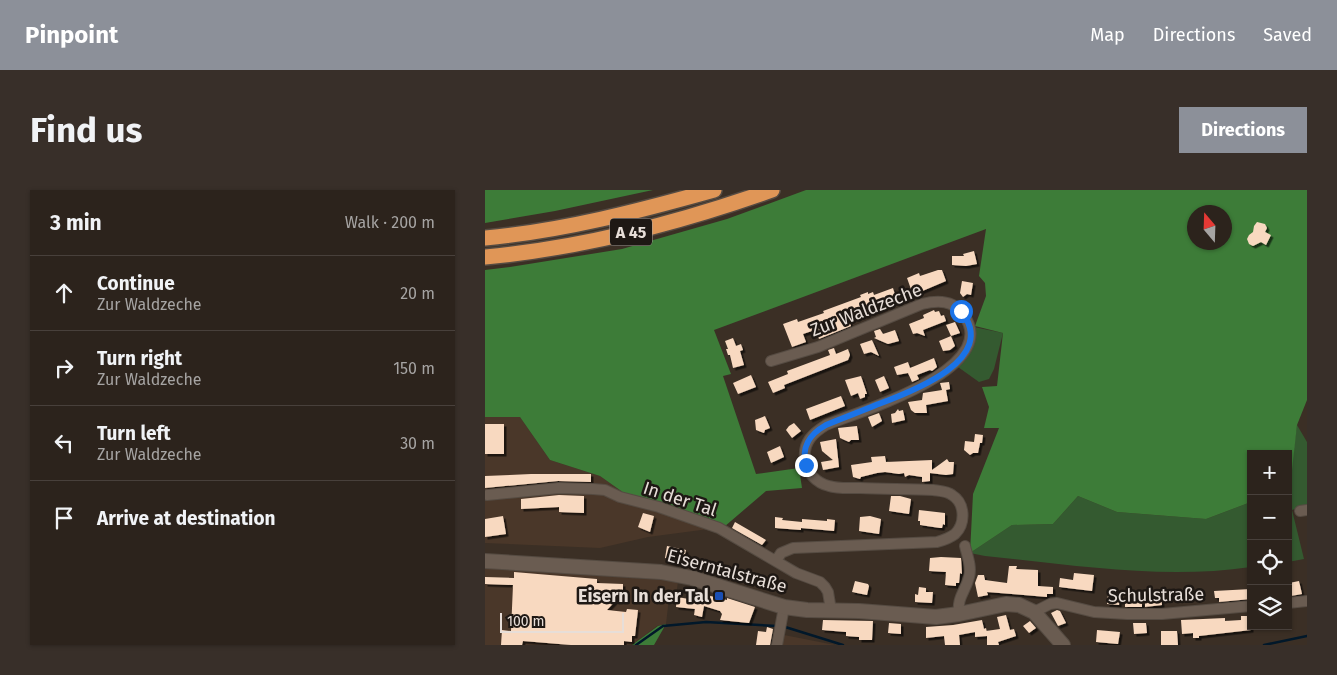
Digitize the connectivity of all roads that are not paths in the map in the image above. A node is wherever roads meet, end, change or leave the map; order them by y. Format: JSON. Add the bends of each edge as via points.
{"nodes":[{"id":1,"x":714,"y":190,"type":"edge"},
{"id":2,"x":772,"y":190,"type":"edge"},
{"id":3,"x":485,"y":238,"type":"edge"},
{"id":4,"x":485,"y":256,"type":"edge"},
{"id":5,"x":771,"y":360,"type":"dead end"},
{"id":6,"x":487,"y":495,"type":"dead end"},
{"id":7,"x":965,"y":546,"type":"dead end"},
{"id":8,"x":485,"y":561,"type":"edge"},
{"id":9,"x":776,"y":561,"type":"junction"},
{"id":10,"x":1307,"y":601,"type":"edge"},
{"id":11,"x":1292,"y":603,"type":"edge"},
{"id":12,"x":784,"y":606,"type":"junction"},
{"id":13,"x":1247,"y":606,"type":"edge"},
{"id":14,"x":831,"y":610,"type":"junction"},
{"id":15,"x":1035,"y":612,"type":"junction"},
{"id":16,"x":959,"y":614,"type":"junction"},
{"id":17,"x":777,"y":645,"type":"edge"},
{"id":18,"x":1063,"y":645,"type":"edge"}],
"edges":[{"from":1,"to":3,"type":"highway","number":"A 45","via":[[624,215]]},
{"from":2,"to":4,"type":"highway","number":"A 45","via":[[628,233],[546,249]]},
{"from":5,"to":9,"type":"street","name":"Zur Waldzeche","via":[[818,347],[931,302],[954,305],[965,316],[970,332],[963,354],[946,372],[929,383],[826,425],[809,439],[804,455],[806,465],[816,480],[831,487],[933,490],[950,494],[962,509],[959,529],[947,539],[937,542],[793,548],[781,553]]},
{"from":6,"to":9,"type":"street","name":"In der Tal","via":[[559,488],[605,490],[719,528]]},
{"from":7,"to":16,"type":"street","via":[[969,576],[959,599]]},
{"from":8,"to":12,"type":"main road","name":"Eiserntalstraße","via":[[661,572]]},
{"from":9,"to":14,"type":"street","name":"In der Tal","via":[[820,582],[825,587]]},
{"from":10,"to":11,"type":"street"},
{"from":12,"to":14,"type":"main road","name":"Eiserntalstraße"},
{"from":12,"to":17,"type":"street"},
{"from":13,"to":15,"type":"street","name":"Schulstraße","via":[[1127,614],[1094,612],[1057,603]]},
{"from":14,"to":16,"type":"main road","name":"Eiserntalstraße","via":[[937,617]]},
{"from":15,"to":16,"type":"main road","name":"Eiserntalstraße","via":[[1006,604]]},
{"from":15,"to":18,"type":"main road"}]}
